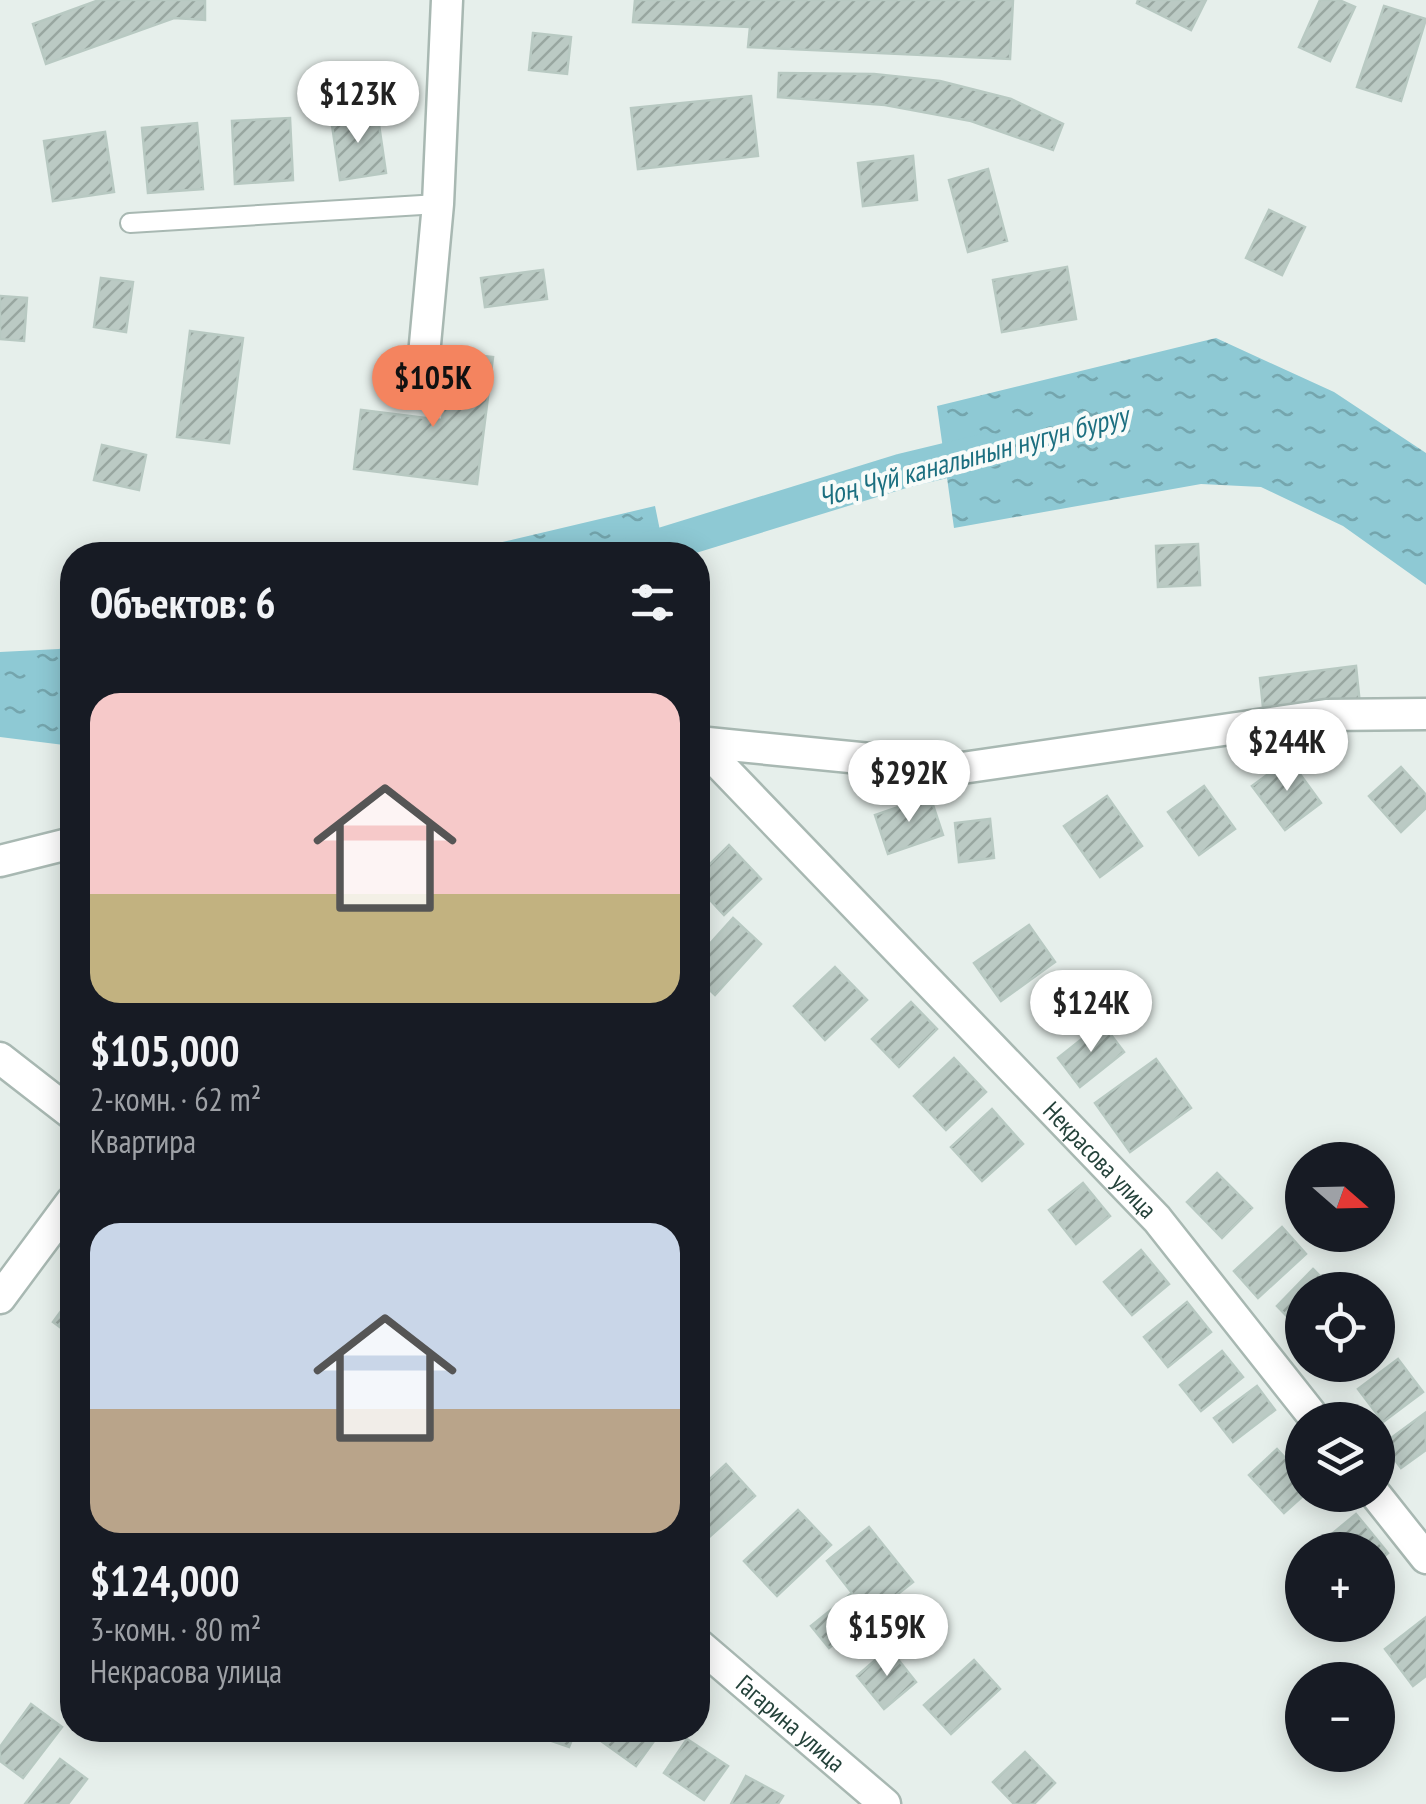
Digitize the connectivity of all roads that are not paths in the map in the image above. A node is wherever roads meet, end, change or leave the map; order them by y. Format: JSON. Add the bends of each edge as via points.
{"nodes":[{"id":1,"x":448,"y":0,"type":"edge"},
{"id":2,"x":438,"y":204,"type":"junction"},
{"id":3,"x":130,"y":223,"type":"dead end"},
{"id":4,"x":424,"y":355,"type":"dead end"},
{"id":5,"x":1426,"y":714,"type":"edge"},
{"id":6,"x":710,"y":743,"type":"edge"},
{"id":7,"x":710,"y":754,"type":"edge"},
{"id":8,"x":60,"y":846,"type":"edge"},
{"id":9,"x":0,"y":862,"type":"edge"},
{"id":10,"x":0,"y":1058,"type":"edge"},
{"id":11,"x":60,"y":1105,"type":"edge"},
{"id":12,"x":60,"y":1217,"type":"edge"},
{"id":13,"x":0,"y":1298,"type":"edge"},
{"id":14,"x":1302,"y":1402,"type":"edge"},
{"id":15,"x":1389,"y":1512,"type":"edge"},
{"id":16,"x":1426,"y":1558,"type":"edge"},
{"id":17,"x":710,"y":1654,"type":"edge"},
{"id":18,"x":884,"y":1804,"type":"edge"}],
"edges":[{"from":1,"to":2,"type":"street"},
{"from":2,"to":3,"type":"lane"},
{"from":2,"to":4,"type":"street"},
{"from":5,"to":6,"type":"street","via":[[1326,714],[962,768]]},
{"from":7,"to":14,"type":"street","name":"Некрасова улица","via":[[1157,1219]]},
{"from":8,"to":9,"type":"street"},
{"from":10,"to":11,"type":"street"},
{"from":12,"to":13,"type":"street"},
{"from":15,"to":16,"type":"street"},
{"from":17,"to":18,"type":"street","name":"Гагарина улица"}]}
